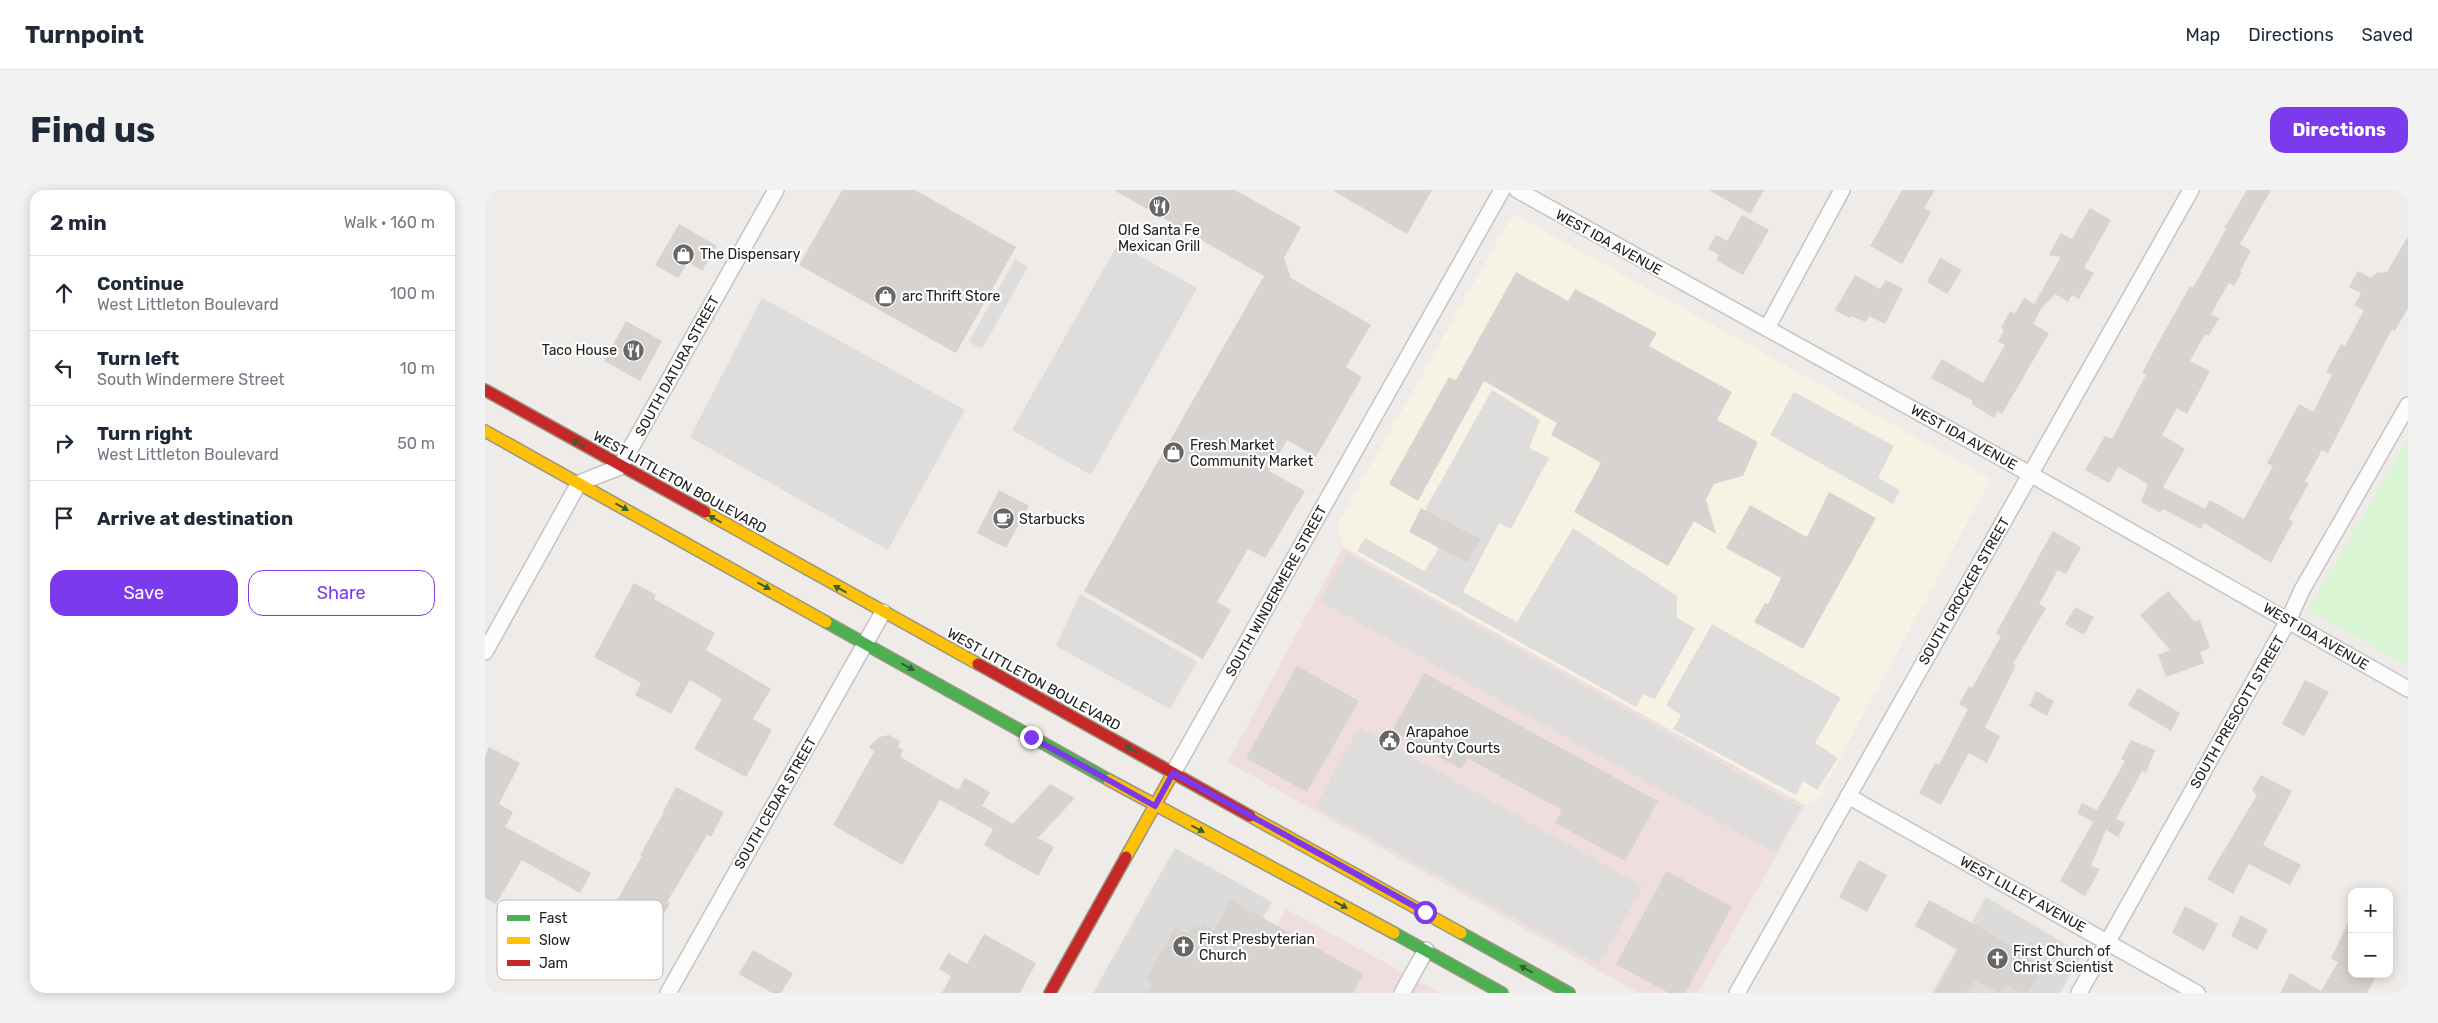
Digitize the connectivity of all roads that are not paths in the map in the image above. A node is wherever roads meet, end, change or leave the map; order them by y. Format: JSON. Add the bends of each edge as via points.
{"nodes":[{"id":1,"x":776,"y":190,"type":"edge"},
{"id":2,"x":1502,"y":190,"type":"edge"},
{"id":3,"x":1517,"y":190,"type":"edge"},
{"id":4,"x":1842,"y":190,"type":"edge"},
{"id":5,"x":2191,"y":190,"type":"edge"},
{"id":6,"x":1767,"y":328,"type":"junction"},
{"id":7,"x":485,"y":390,"type":"edge"},
{"id":8,"x":2408,"y":405,"type":"edge"},
{"id":9,"x":485,"y":432,"type":"edge"},
{"id":10,"x":620,"y":467,"type":"junction"},
{"id":11,"x":2030,"y":474,"type":"junction"},
{"id":12,"x":579,"y":484,"type":"junction"},
{"id":13,"x":883,"y":612,"type":"junction"},
{"id":14,"x":2289,"y":619,"type":"junction"},
{"id":15,"x":866,"y":643,"type":"junction"},
{"id":16,"x":485,"y":652,"type":"edge"},
{"id":17,"x":2408,"y":689,"type":"edge"},
{"id":18,"x":1173,"y":773,"type":"junction"},
{"id":19,"x":1848,"y":796,"type":"junction"},
{"id":20,"x":1155,"y":806,"type":"junction"},
{"id":21,"x":2107,"y":942,"type":"junction"},
{"id":22,"x":1425,"y":950,"type":"junction"},
{"id":23,"x":668,"y":993,"type":"edge"},
{"id":24,"x":1050,"y":993,"type":"edge"},
{"id":25,"x":1402,"y":993,"type":"edge"},
{"id":26,"x":1502,"y":993,"type":"edge"},
{"id":27,"x":1569,"y":993,"type":"edge"},
{"id":28,"x":1737,"y":993,"type":"edge"},
{"id":29,"x":2079,"y":993,"type":"edge"},
{"id":30,"x":2197,"y":993,"type":"edge"}],
"edges":[{"from":1,"to":10,"type":"street","name":"SOUTH DATURA STREET"},
{"from":2,"to":18,"type":"street","name":"SOUTH WINDERMERE STREET"},
{"from":3,"to":6,"type":"street","name":"WEST IDA AVENUE"},
{"from":4,"to":6,"type":"street"},
{"from":5,"to":11,"type":"street","name":"SOUTH CROCKER STREET"},
{"from":6,"to":11,"type":"street","name":"WEST IDA AVENUE"},
{"from":10,"to":7,"type":"main road","name":"WEST LITTLETON BOULEVARD","one_way":true},
{"from":8,"to":14,"type":"street","name":"SOUTH PRESCOTT STREET","via":[[2302,590]]},
{"from":9,"to":12,"type":"main road"},
{"from":10,"to":12,"type":"street"},
{"from":13,"to":10,"type":"main road","name":"WEST LITTLETON BOULEVARD","one_way":true},
{"from":11,"to":14,"type":"street","name":"WEST IDA AVENUE"},
{"from":11,"to":19,"type":"street","name":"SOUTH CROCKER STREET"},
{"from":12,"to":15,"type":"main road","one_way":true},
{"from":12,"to":16,"type":"street"},
{"from":13,"to":15,"type":"street","name":"SOUTH CEDAR STREET"},
{"from":18,"to":13,"type":"main road","name":"WEST LITTLETON BOULEVARD","one_way":true},
{"from":14,"to":17,"type":"street","name":"WEST IDA AVENUE"},
{"from":14,"to":21,"type":"street","name":"SOUTH PRESCOTT STREET"},
{"from":15,"to":20,"type":"main road","one_way":true},
{"from":15,"to":23,"type":"street","name":"SOUTH CEDAR STREET"},
{"from":18,"to":20,"type":"main road","name":"SOUTH WINDERMERE STREET"},
{"from":27,"to":18,"type":"main road","name":"WEST LITTLETON BOULEVARD","one_way":true},
{"from":19,"to":21,"type":"street","name":"WEST LILLEY AVENUE"},
{"from":19,"to":28,"type":"street","name":"SOUTH CROCKER STREET"},
{"from":20,"to":22,"type":"main road","one_way":true},
{"from":20,"to":24,"type":"main road","name":"SOUTH WINDERMERE STREET"},
{"from":21,"to":29,"type":"street","name":"SOUTH PRESCOTT STREET"},
{"from":21,"to":30,"type":"street","name":"WEST LILLEY AVENUE"},
{"from":22,"to":25,"type":"street"},
{"from":22,"to":26,"type":"main road"}]}
